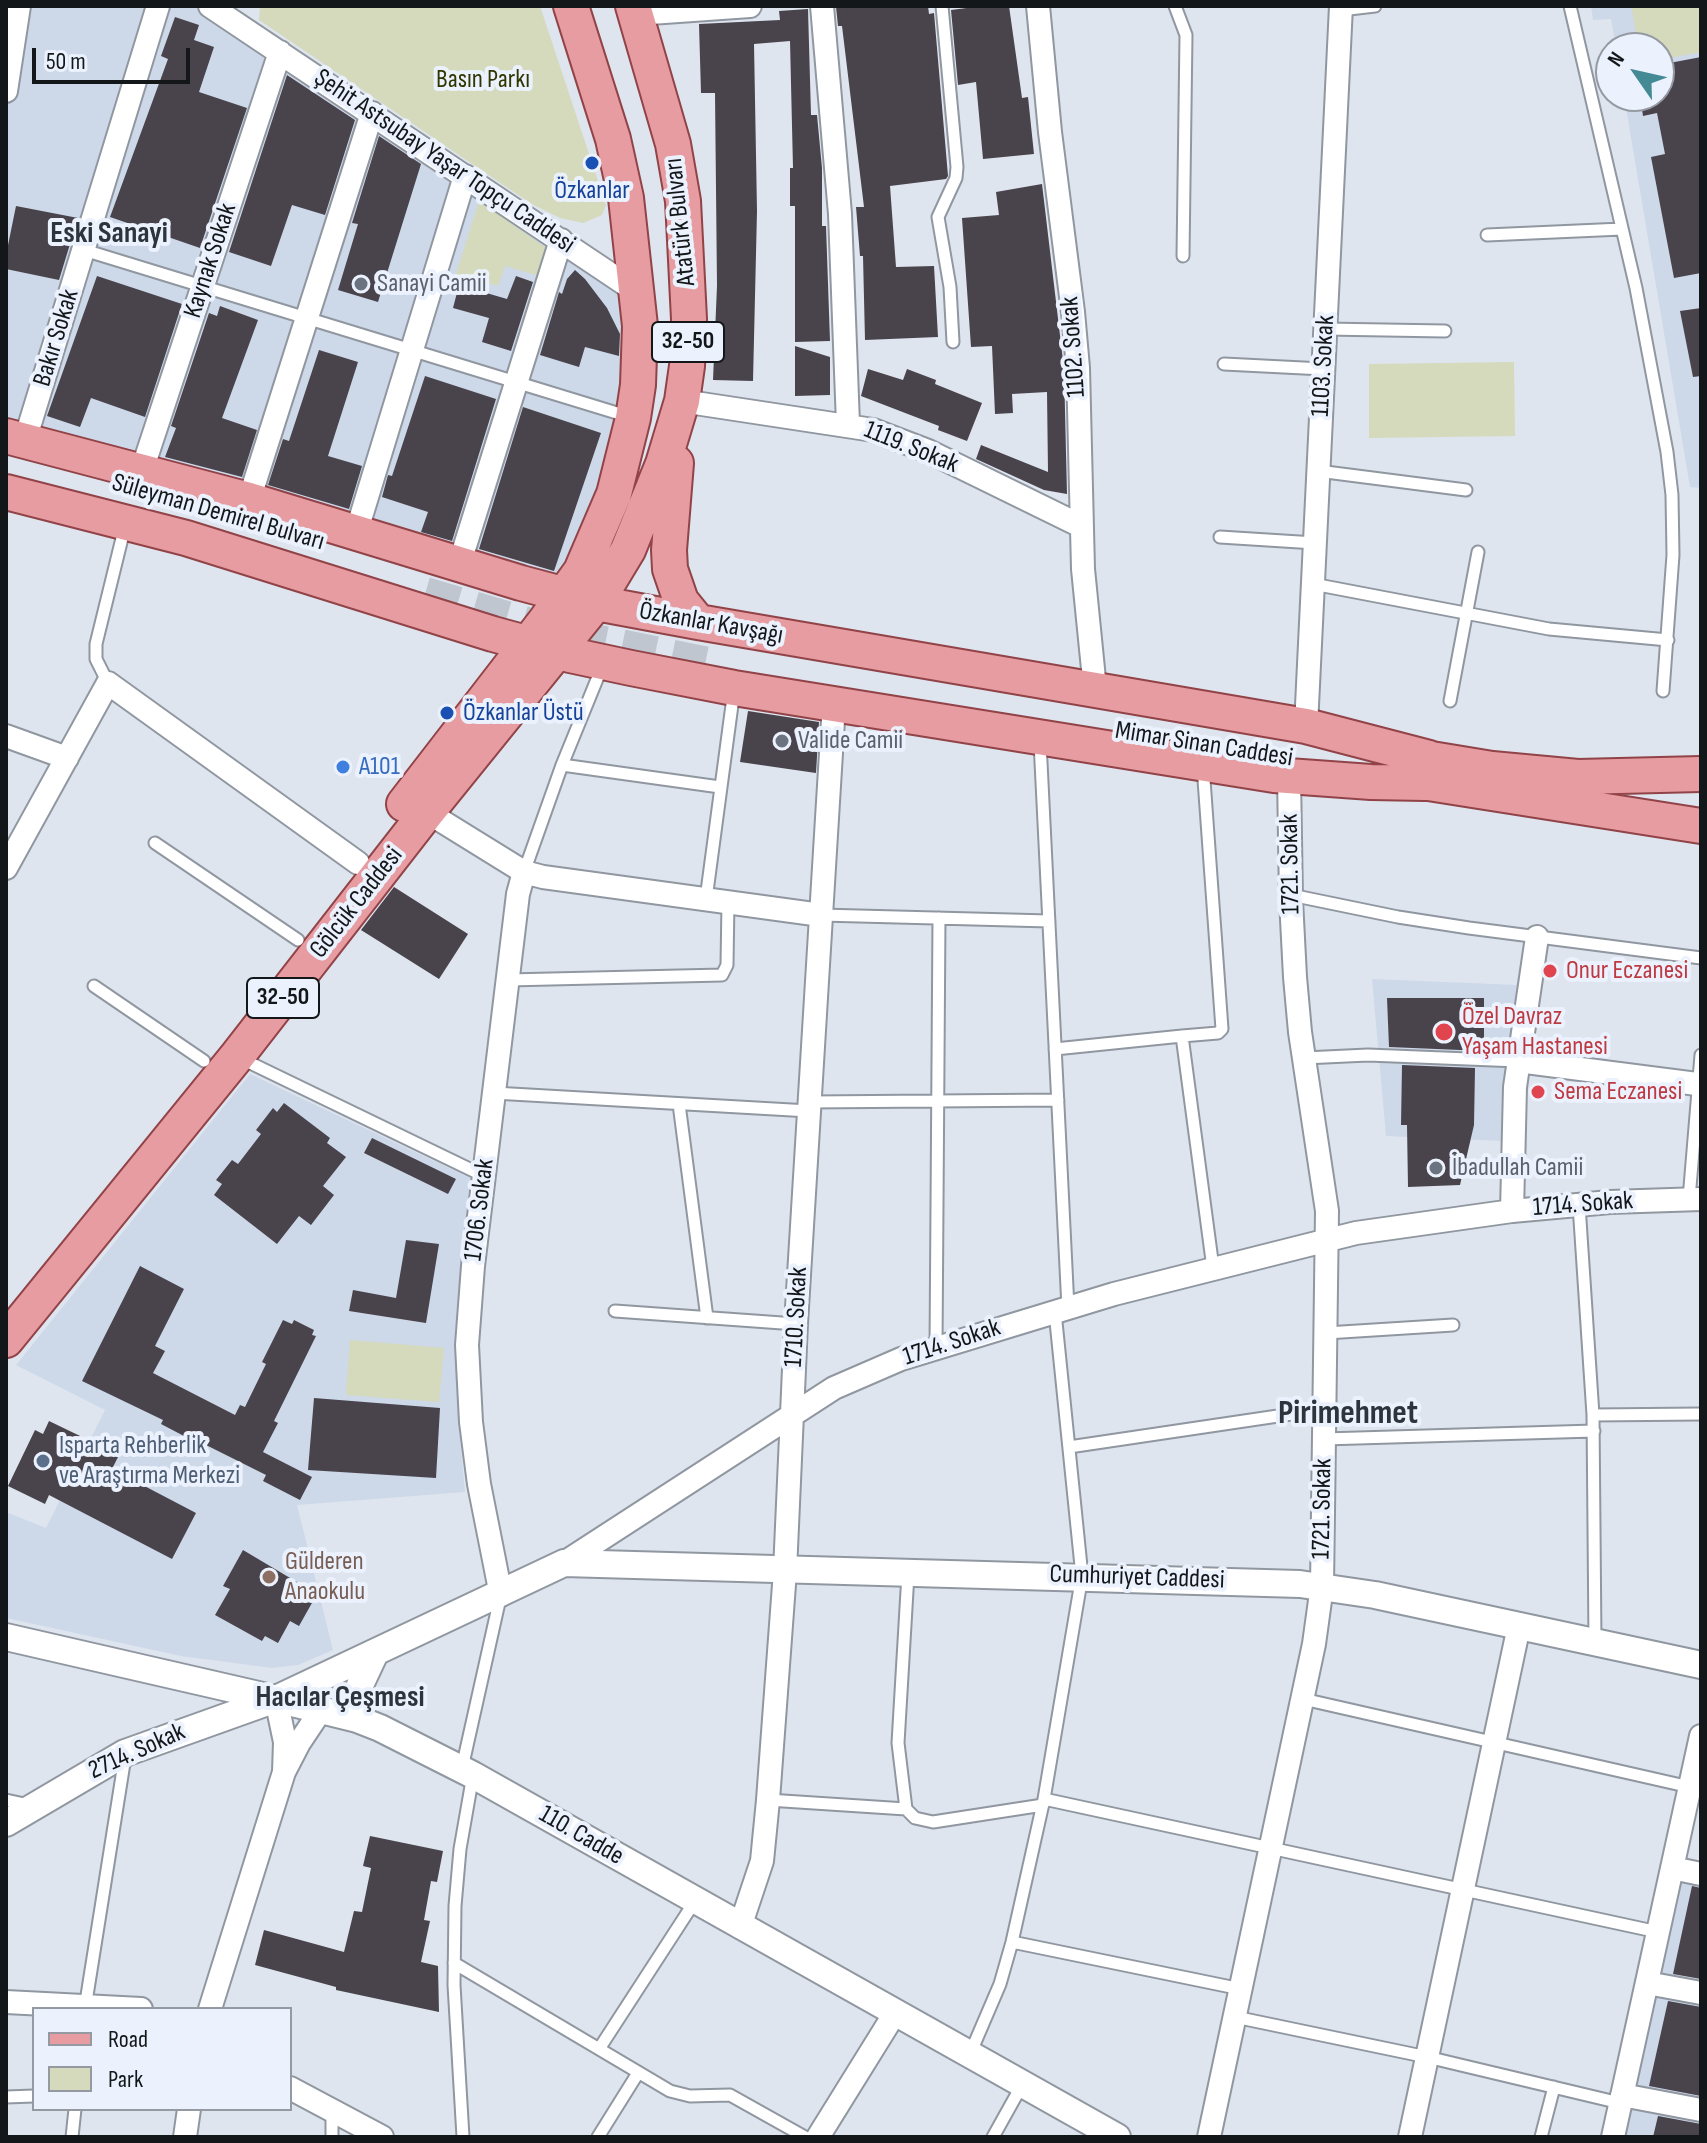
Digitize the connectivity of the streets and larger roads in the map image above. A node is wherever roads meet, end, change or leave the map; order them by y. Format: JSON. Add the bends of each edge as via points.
{"nodes":[{"id":1,"x":19,"y":6,"type":"edge"},
{"id":2,"x":158,"y":6,"type":"edge"},
{"id":3,"x":210,"y":6,"type":"edge"},
{"id":4,"x":571,"y":6,"type":"edge"},
{"id":5,"x":750,"y":6,"type":"edge"},
{"id":6,"x":822,"y":6,"type":"edge"},
{"id":7,"x":1038,"y":6,"type":"edge"},
{"id":8,"x":1341,"y":8,"type":"edge"},
{"id":9,"x":634,"y":10,"type":"edge"},
{"id":10,"x":237,"y":15,"type":"edge"},
{"id":11,"x":280,"y":52,"type":"junction"},
{"id":12,"x":6,"y":91,"type":"edge"},
{"id":13,"x":372,"y":113,"type":"junction"},
{"id":14,"x":465,"y":176,"type":"junction"},
{"id":15,"x":561,"y":240,"type":"junction"},
{"id":16,"x":637,"y":292,"type":"junction"},
{"id":17,"x":682,"y":401,"type":"junction"},
{"id":18,"x":848,"y":424,"type":"junction"},
{"id":19,"x":12,"y":443,"type":"edge"},
{"id":20,"x":142,"y":470,"type":"junction"},
{"id":21,"x":6,"y":475,"type":"edge"},
{"id":22,"x":6,"y":492,"type":"edge"},
{"id":23,"x":249,"y":500,"type":"junction"},
{"id":24,"x":1081,"y":526,"type":"junction"},
{"id":25,"x":356,"y":533,"type":"junction"},
{"id":26,"x":438,"y":578,"type":"junction"},
{"id":27,"x":580,"y":599,"type":"junction"},
{"id":28,"x":706,"y":643,"type":"junction"},
{"id":29,"x":542,"y":648,"type":"junction"},
{"id":30,"x":1095,"y":689,"type":"junction"},
{"id":31,"x":834,"y":704,"type":"junction"},
{"id":32,"x":1306,"y":726,"type":"junction"},
{"id":33,"x":6,"y":736,"type":"edge"},
{"id":34,"x":67,"y":758,"type":"junction"},
{"id":35,"x":1427,"y":770,"type":"junction"},
{"id":36,"x":1689,"y":775,"type":"edge"},
{"id":37,"x":1289,"y":776,"type":"junction"},
{"id":38,"x":427,"y":812,"type":"junction"},
{"id":39,"x":1687,"y":824,"type":"edge"},
{"id":40,"x":358,"y":863,"type":"junction"},
{"id":41,"x":6,"y":868,"type":"edge"},
{"id":42,"x":524,"y":872,"type":"junction"},
{"id":43,"x":821,"y":915,"type":"junction"},
{"id":44,"x":1537,"y":937,"type":"road end"},
{"id":45,"x":1518,"y":1061,"type":"junction"},
{"id":46,"x":1699,"y":1077,"type":"edge"},
{"id":47,"x":1695,"y":1199,"type":"edge"},
{"id":48,"x":1512,"y":1211,"type":"junction"},
{"id":49,"x":1328,"y":1239,"type":"junction"},
{"id":50,"x":6,"y":1304,"type":"edge"},
{"id":51,"x":6,"y":1340,"type":"edge"},
{"id":52,"x":792,"y":1414,"type":"junction"},
{"id":53,"x":564,"y":1563,"type":"junction"},
{"id":54,"x":785,"y":1571,"type":"junction"},
{"id":55,"x":1322,"y":1586,"type":"junction"},
{"id":56,"x":501,"y":1595,"type":"junction"},
{"id":57,"x":1519,"y":1626,"type":"junction"},
{"id":58,"x":6,"y":1637,"type":"edge"},
{"id":59,"x":375,"y":1653,"type":"junction"},
{"id":60,"x":1701,"y":1665,"type":"edge"},
{"id":61,"x":276,"y":1699,"type":"junction"},
{"id":62,"x":321,"y":1710,"type":"junction"},
{"id":63,"x":357,"y":1719,"type":"junction"},
{"id":64,"x":1701,"y":1736,"type":"edge"},
{"id":65,"x":284,"y":1772,"type":"junction"},
{"id":66,"x":6,"y":1823,"type":"edge"},
{"id":67,"x":1672,"y":1868,"type":"junction"},
{"id":68,"x":1701,"y":1874,"type":"edge"},
{"id":69,"x":740,"y":1927,"type":"junction"},
{"id":70,"x":1647,"y":1983,"type":"junction"},
{"id":71,"x":1701,"y":1993,"type":"edge"},
{"id":72,"x":6,"y":2002,"type":"edge"},
{"id":73,"x":85,"y":2007,"type":"edge"},
{"id":74,"x":211,"y":2007,"type":"edge"},
{"id":75,"x":895,"y":2013,"type":"junction"},
{"id":76,"x":292,"y":2089,"type":"edge"},
{"id":77,"x":1621,"y":2099,"type":"junction"},
{"id":78,"x":1701,"y":2110,"type":"edge"},
{"id":79,"x":189,"y":2111,"type":"edge"},
{"id":80,"x":185,"y":2137,"type":"edge"},
{"id":81,"x":382,"y":2137,"type":"edge"},
{"id":82,"x":818,"y":2137,"type":"edge"},
{"id":83,"x":1117,"y":2137,"type":"edge"},
{"id":84,"x":1209,"y":2137,"type":"edge"},
{"id":85,"x":1410,"y":2137,"type":"edge"},
{"id":86,"x":1613,"y":2137,"type":"edge"}],
"edges":[{"from":1,"to":12,"type":"street"},
{"from":2,"to":19,"type":"street","name":"Bakır Sokak","via":[[84,250]]},
{"from":3,"to":10,"type":"street","name":"Şehit Astsubay Yaşar Topçu Caddesi"},
{"from":4,"to":16,"type":"main road","name":"Atatürk Bulvarı","number":"32-50","via":[[613,139]]},
{"from":5,"to":9,"type":"street"},
{"from":6,"to":18,"type":"street","via":[[840,214]]},
{"from":7,"to":24,"type":"street","name":"1102. Sokak","via":[[1076,340]]},
{"from":8,"to":32,"type":"street","name":"1103. Sokak"},
{"from":9,"to":17,"type":"main road","name":"Atatürk Bulvarı","number":"32-50","via":[[673,144],[683,201],[689,319]]},
{"from":10,"to":11,"type":"street","name":"Şehit Astsubay Yaşar Topçu Caddesi"},
{"from":11,"to":13,"type":"street","name":"Şehit Astsubay Yaşar Topçu Caddesi"},
{"from":11,"to":20,"type":"street","name":"Kaynak Sokak"},
{"from":13,"to":14,"type":"street","name":"Şehit Astsubay Yaşar Topçu Caddesi"},
{"from":13,"to":23,"type":"street"},
{"from":14,"to":15,"type":"street","name":"Şehit Astsubay Yaşar Topçu Caddesi"},
{"from":14,"to":25,"type":"street"},
{"from":15,"to":16,"type":"street","name":"Şehit Astsubay Yaşar Topçu Caddesi"},
{"from":15,"to":26,"type":"street","via":[[517,382]]},
{"from":16,"to":27,"type":"main road","name":"Atatürk Bulvarı","number":"32-50","via":[[640,357],[633,418]]},
{"from":17,"to":18,"type":"street","name":"1119. Sokak"},
{"from":17,"to":27,"type":"main road","name":"Atatürk Bulvarı","number":"32-50","via":[[646,511],[622,560]]},
{"from":17,"to":28,"type":"main road","via":[[670,569],[681,601]]},
{"from":18,"to":24,"type":"street","name":"1119. Sokak","via":[[901,439]]},
{"from":19,"to":20,"type":"main road","name":"Özkanlar Kavşağı"},
{"from":19,"to":26,"type":"main road","name":"Süleyman Demirel Bulvarı"},
{"from":20,"to":23,"type":"main road","name":"Özkanlar Kavşağı"},
{"from":21,"to":26,"type":"main road","name":"Süleyman Demirel Bulvarı","via":[[233,534]]},
{"from":22,"to":29,"type":"main road","via":[[126,522]]},
{"from":23,"to":25,"type":"main road","name":"Özkanlar Kavşağı"},
{"from":24,"to":30,"type":"street","name":"1102. Sokak"},
{"from":25,"to":26,"type":"main road","name":"Özkanlar Kavşağı"},
{"from":26,"to":27,"type":"main road","name":"Özkanlar Kavşağı"},
{"from":27,"to":28,"type":"main road","name":"Özkanlar Kavşağı"},
{"from":27,"to":29,"type":"main road","name":"Atatürk Bulvarı","number":"32-50"},
{"from":28,"to":30,"type":"main road","name":"Özkanlar Kavşağı"},
{"from":28,"to":35,"type":"main road","name":"Mimar Sinan Caddesi"},
{"from":29,"to":31,"type":"main road"},
{"from":29,"to":38,"type":"main road","name":"Gölcük Caddesi","number":"32-50"},
{"from":29,"to":40,"type":"main road","name":"Gölcük Caddesi","number":"32-50"},
{"from":30,"to":32,"type":"main road","name":"Özkanlar Kavşağı"},
{"from":31,"to":37,"type":"main road"},
{"from":31,"to":43,"type":"street","name":"1710. Sokak"},
{"from":32,"to":35,"type":"main road","name":"Özkanlar Kavşağı"},
{"from":33,"to":34,"type":"street"},
{"from":34,"to":40,"type":"street","via":[[108,683]]},
{"from":34,"to":41,"type":"street"},
{"from":35,"to":36,"type":"main road","name":"Mimar Sinan Caddesi"},
{"from":35,"to":37,"type":"main road"},
{"from":35,"to":39,"type":"main road","name":"Mimar Sinan Caddesi"},
{"from":36,"to":39,"type":"main road","via":[[1683,814]]},
{"from":37,"to":49,"type":"street","name":"1721. Sokak","via":[[1295,977]]},
{"from":38,"to":42,"type":"street"},
{"from":38,"to":51,"type":"main road","name":"Gölcük Caddesi","number":"32-50"},
{"from":40,"to":50,"type":"main road","name":"Gölcük Caddesi","number":"32-50"},
{"from":42,"to":43,"type":"street"},
{"from":42,"to":56,"type":"street","name":"1706. Sokak","via":[[467,1345],[479,1484]]},
{"from":43,"to":52,"type":"street","name":"1710. Sokak"},
{"from":44,"to":45,"type":"street"},
{"from":45,"to":46,"type":"street"},
{"from":45,"to":48,"type":"street"},
{"from":47,"to":48,"type":"street","name":"1714. Sokak"},
{"from":48,"to":49,"type":"street","name":"1714. Sokak"},
{"from":49,"to":52,"type":"street","name":"1714. Sokak","via":[[1061,1309],[936,1348],[866,1373]]},
{"from":49,"to":55,"type":"street","name":"1721. Sokak"},
{"from":52,"to":53,"type":"street","name":"1714. Sokak"},
{"from":52,"to":54,"type":"street","name":"1710. Sokak"},
{"from":53,"to":54,"type":"street","name":"Cumhuriyet Caddesi"},
{"from":53,"to":56,"type":"street","name":"1714. Sokak"},
{"from":54,"to":55,"type":"street","name":"Cumhuriyet Caddesi"},
{"from":54,"to":69,"type":"street","name":"1710. Sokak","via":[[762,1861]]},
{"from":55,"to":57,"type":"street","name":"Cumhuriyet Caddesi"},
{"from":55,"to":84,"type":"street","name":"1721. Sokak","via":[[1303,1699]]},
{"from":56,"to":59,"type":"street","name":"1714. Sokak"},
{"from":57,"to":60,"type":"street","name":"Cumhuriyet Caddesi"},
{"from":57,"to":85,"type":"street"},
{"from":58,"to":61,"type":"street","name":"110. Cadde"},
{"from":59,"to":61,"type":"street","name":"1714. Sokak"},
{"from":59,"to":63,"type":"street","via":[[360,1685]]},
{"from":61,"to":62,"type":"street","name":"110. Cadde"},
{"from":61,"to":65,"type":"street"},
{"from":61,"to":66,"type":"street","name":"2714. Sokak","via":[[125,1753]]},
{"from":62,"to":63,"type":"street","name":"110. Cadde"},
{"from":62,"to":65,"type":"street"},
{"from":63,"to":69,"type":"street","name":"110. Cadde","via":[[467,1772]]},
{"from":64,"to":67,"type":"street"},
{"from":65,"to":74,"type":"street"},
{"from":67,"to":68,"type":"street"},
{"from":67,"to":70,"type":"street"},
{"from":69,"to":75,"type":"street","name":"110. Cadde"},
{"from":70,"to":71,"type":"street"},
{"from":70,"to":77,"type":"street"},
{"from":72,"to":73,"type":"street"},
{"from":75,"to":82,"type":"street"},
{"from":75,"to":83,"type":"street","name":"110. Cadde"},
{"from":76,"to":81,"type":"street"},
{"from":77,"to":78,"type":"street"},
{"from":77,"to":86,"type":"street"},
{"from":79,"to":80,"type":"street"}]}
